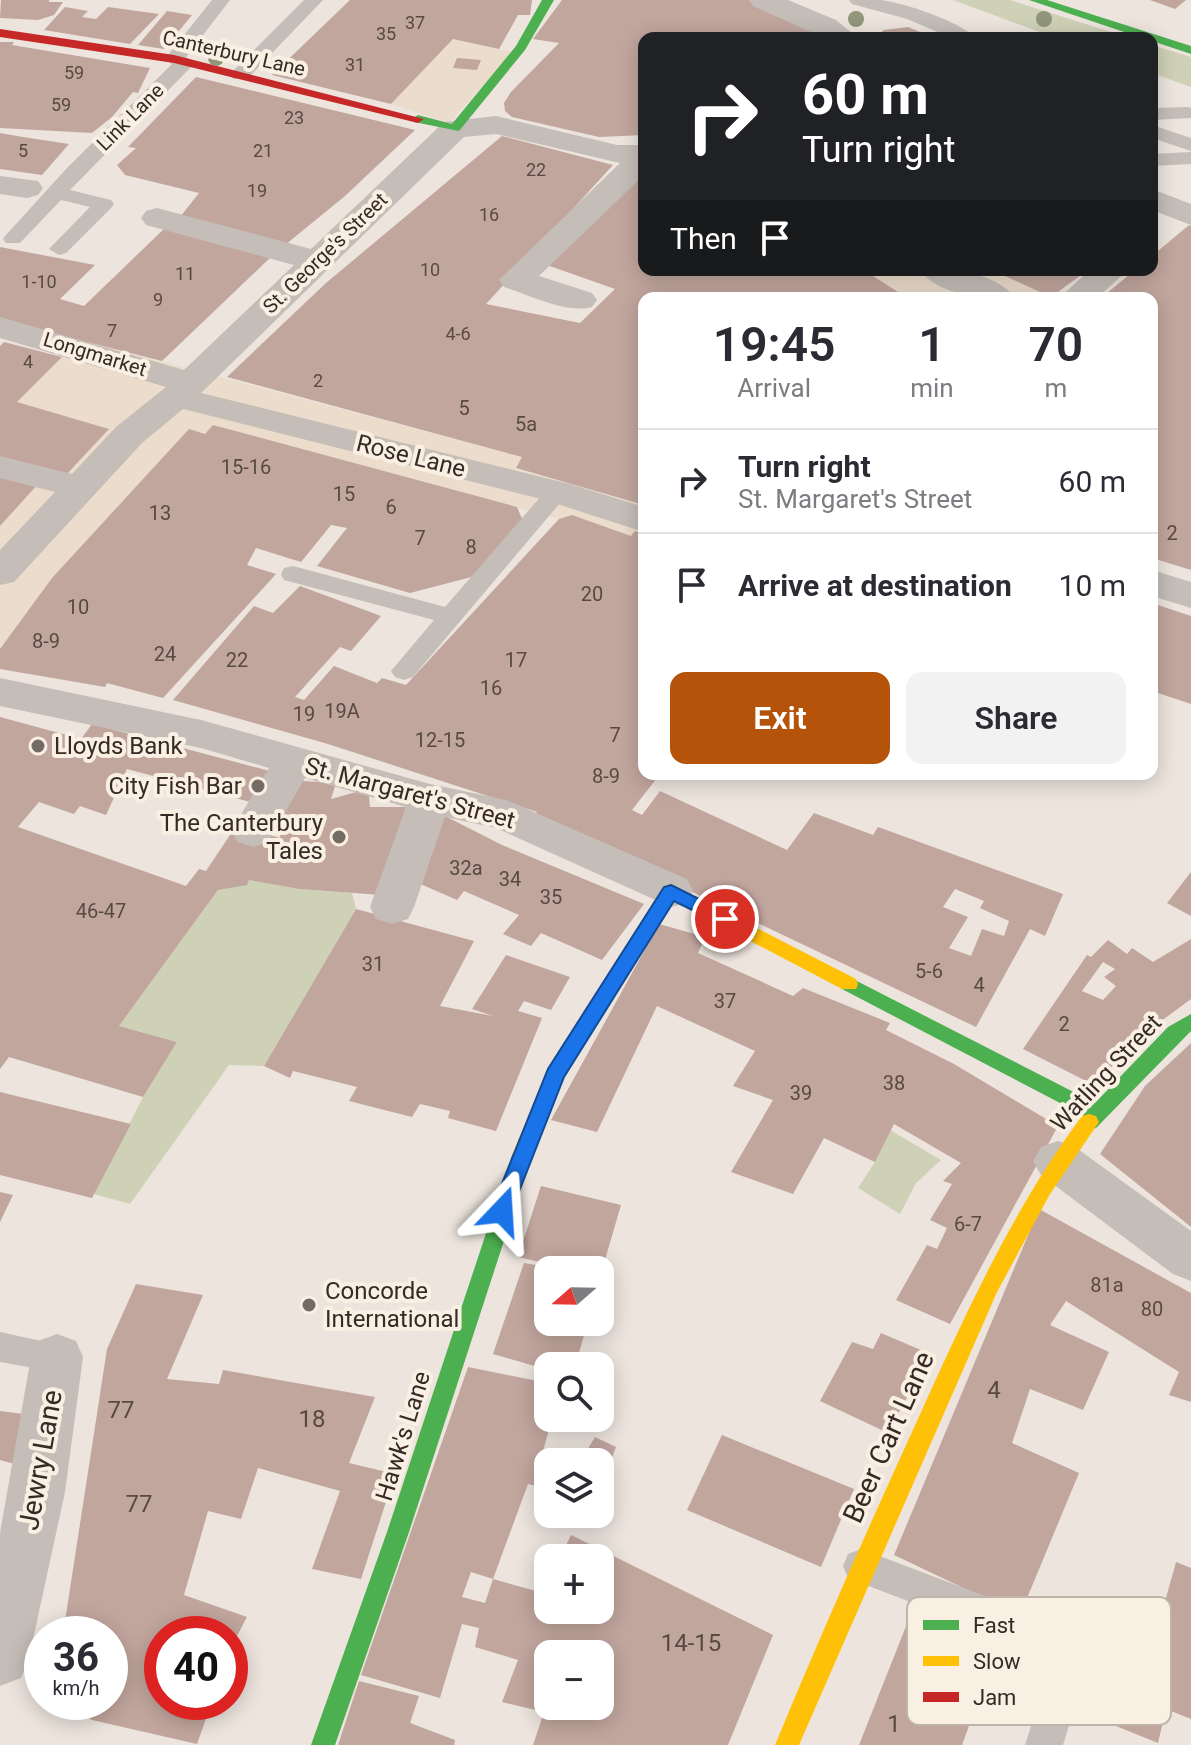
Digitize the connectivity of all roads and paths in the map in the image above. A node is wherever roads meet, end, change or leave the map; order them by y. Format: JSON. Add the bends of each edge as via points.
{"nodes":[{"id":1,"x":221,"y":0,"type":"edge"},
{"id":2,"x":314,"y":0,"type":"edge"},
{"id":3,"x":548,"y":0,"type":"edge"},
{"id":4,"x":763,"y":0,"type":"edge"},
{"id":5,"x":858,"y":0,"type":"edge"},
{"id":6,"x":1035,"y":0,"type":"edge"},
{"id":7,"x":834,"y":32,"type":"edge"},
{"id":8,"x":956,"y":32,"type":"edge"},
{"id":9,"x":1135,"y":32,"type":"edge"},
{"id":10,"x":0,"y":33,"type":"edge"},
{"id":11,"x":1158,"y":39,"type":"edge"},
{"id":12,"x":1191,"y":50,"type":"edge"},
{"id":13,"x":179,"y":61,"type":"junction"},
{"id":14,"x":240,"y":75,"type":"junction"},
{"id":15,"x":1158,"y":127,"type":"edge"},
{"id":16,"x":1158,"y":127,"type":"edge"},
{"id":17,"x":455,"y":128,"type":"junction"},
{"id":18,"x":1188,"y":134,"type":"edge"},
{"id":19,"x":638,"y":156,"type":"edge"},
{"id":20,"x":638,"y":162,"type":"edge"},
{"id":21,"x":1158,"y":164,"type":"edge"},
{"id":22,"x":1190,"y":170,"type":"edge"},
{"id":23,"x":28,"y":189,"type":"edge"},
{"id":24,"x":1158,"y":202,"type":"edge"},
{"id":25,"x":1188,"y":214,"type":"edge"},
{"id":26,"x":157,"y":218,"type":"dead end"},
{"id":27,"x":1158,"y":234,"type":"edge"},
{"id":28,"x":13,"y":239,"type":"dead end"},
{"id":29,"x":59,"y":249,"type":"dead end"},
{"id":30,"x":318,"y":261,"type":"junction"},
{"id":31,"x":950,"y":276,"type":"edge"},
{"id":32,"x":1104,"y":276,"type":"edge"},
{"id":33,"x":985,"y":292,"type":"edge"},
{"id":34,"x":1084,"y":292,"type":"edge"},
{"id":35,"x":580,"y":300,"type":"dead end"},
{"id":36,"x":0,"y":327,"type":"edge"},
{"id":37,"x":183,"y":390,"type":"junction"},
{"id":38,"x":0,"y":467,"type":"edge"},
{"id":39,"x":80,"y":487,"type":"junction"},
{"id":40,"x":557,"y":492,"type":"junction"},
{"id":41,"x":638,"y":518,"type":"edge"},
{"id":42,"x":0,"y":573,"type":"edge"},
{"id":43,"x":293,"y":574,"type":"dead end"},
{"id":44,"x":1158,"y":585,"type":"edge"},
{"id":45,"x":1191,"y":595,"type":"edge"},
{"id":46,"x":452,"y":617,"type":"junction"},
{"id":47,"x":404,"y":671,"type":"dead end"},
{"id":48,"x":0,"y":692,"type":"edge"},
{"id":49,"x":294,"y":762,"type":"junction"},
{"id":50,"x":430,"y":799,"type":"junction"},
{"id":51,"x":253,"y":831,"type":"dead end"},
{"id":52,"x":671,"y":891,"type":"junction"},
{"id":53,"x":392,"y":907,"type":"dead end"},
{"id":54,"x":1191,"y":1021,"type":"edge"},
{"id":55,"x":1096,"y":1113,"type":"junction"},
{"id":56,"x":1058,"y":1161,"type":"junction"},
{"id":57,"x":1191,"y":1259,"type":"edge"},
{"id":58,"x":0,"y":1347,"type":"edge"},
{"id":59,"x":57,"y":1357,"type":"joint"},
{"id":60,"x":861,"y":1566,"type":"junction"},
{"id":61,"x":942,"y":1597,"type":"edge"},
{"id":62,"x":0,"y":1658,"type":"edge"},
{"id":63,"x":1050,"y":1725,"type":"edge"},
{"id":64,"x":323,"y":1745,"type":"edge"},
{"id":65,"x":787,"y":1745,"type":"edge"},
{"id":66,"x":1044,"y":1745,"type":"edge"}],
"edges":[{"from":1,"to":13,"type":"lane","name":"Link Lane"},
{"from":2,"to":14,"type":"lane"},
{"from":3,"to":17,"type":"main road","name":"St. George's Street","via":[[521,47]]},
{"from":4,"to":7,"type":"street"},
{"from":5,"to":8,"type":"lane"},
{"from":6,"to":9,"type":"main road"},
{"from":10,"to":13,"type":"main road","name":"Canterbury Lane"},
{"from":11,"to":12,"type":"main road"},
{"from":13,"to":14,"type":"main road","name":"Canterbury Lane"},
{"from":13,"to":23,"type":"lane","name":"Link Lane","via":[[74,172]]},
{"from":14,"to":17,"type":"main road","name":"Canterbury Lane"},
{"from":15,"to":18,"type":"lane"},
{"from":16,"to":18,"type":"lane"},
{"from":17,"to":19,"type":"street","via":[[496,125]]},
{"from":17,"to":30,"type":"street","name":"St. George's Street"},
{"from":20,"to":35,"type":"street","via":[[516,280]]},
{"from":21,"to":22,"type":"lane"},
{"from":23,"to":28,"type":"lane","name":"Link Lane"},
{"from":23,"to":29,"type":"lane","via":[[104,204]]},
{"from":24,"to":25,"type":"street"},
{"from":25,"to":27,"type":"street"},
{"from":26,"to":30,"type":"street"},
{"from":30,"to":37,"type":"street","name":"St. George's Street"},
{"from":31,"to":33,"type":"street"},
{"from":32,"to":34,"type":"street"},
{"from":36,"to":37,"type":"street","name":"Longmarket"},
{"from":37,"to":39,"type":"street","name":"St. George's Street","via":[[129,435]]},
{"from":37,"to":40,"type":"street","name":"Rose Lane"},
{"from":38,"to":39,"type":"street"},
{"from":39,"to":42,"type":"street","name":"St. George's Street"},
{"from":40,"to":41,"type":"street","name":"Rose Lane"},
{"from":40,"to":46,"type":"lane"},
{"from":43,"to":46,"type":"lane"},
{"from":44,"to":45,"type":"street"},
{"from":46,"to":47,"type":"lane"},
{"from":48,"to":49,"type":"street","name":"St. Margaret's Street","via":[[201,734]]},
{"from":49,"to":50,"type":"street","name":"St. Margaret's Street"},
{"from":49,"to":51,"type":"street"},
{"from":50,"to":52,"type":"street","name":"St. Margaret's Street","via":[[506,815]]},
{"from":50,"to":53,"type":"street"},
{"from":52,"to":55,"type":"main road","name":"St. Margaret's Street"},
{"from":52,"to":64,"type":"main road","name":"Hawk's Lane","via":[[555,1074],[510,1185]]},
{"from":54,"to":55,"type":"main road","name":"Watling Street"},
{"from":55,"to":56,"type":"main road","name":"Watling Street"},
{"from":56,"to":57,"type":"street"},
{"from":56,"to":60,"type":"main road","name":"Beer Cart Lane","via":[[1009,1241]]},
{"from":58,"to":59,"type":"lane"},
{"from":59,"to":62,"type":"street","name":"Jewry Lane","via":[[37,1492]]},
{"from":60,"to":61,"type":"lane"},
{"from":60,"to":65,"type":"main road","name":"Beer Cart Lane"},
{"from":63,"to":66,"type":"lane"}]}
